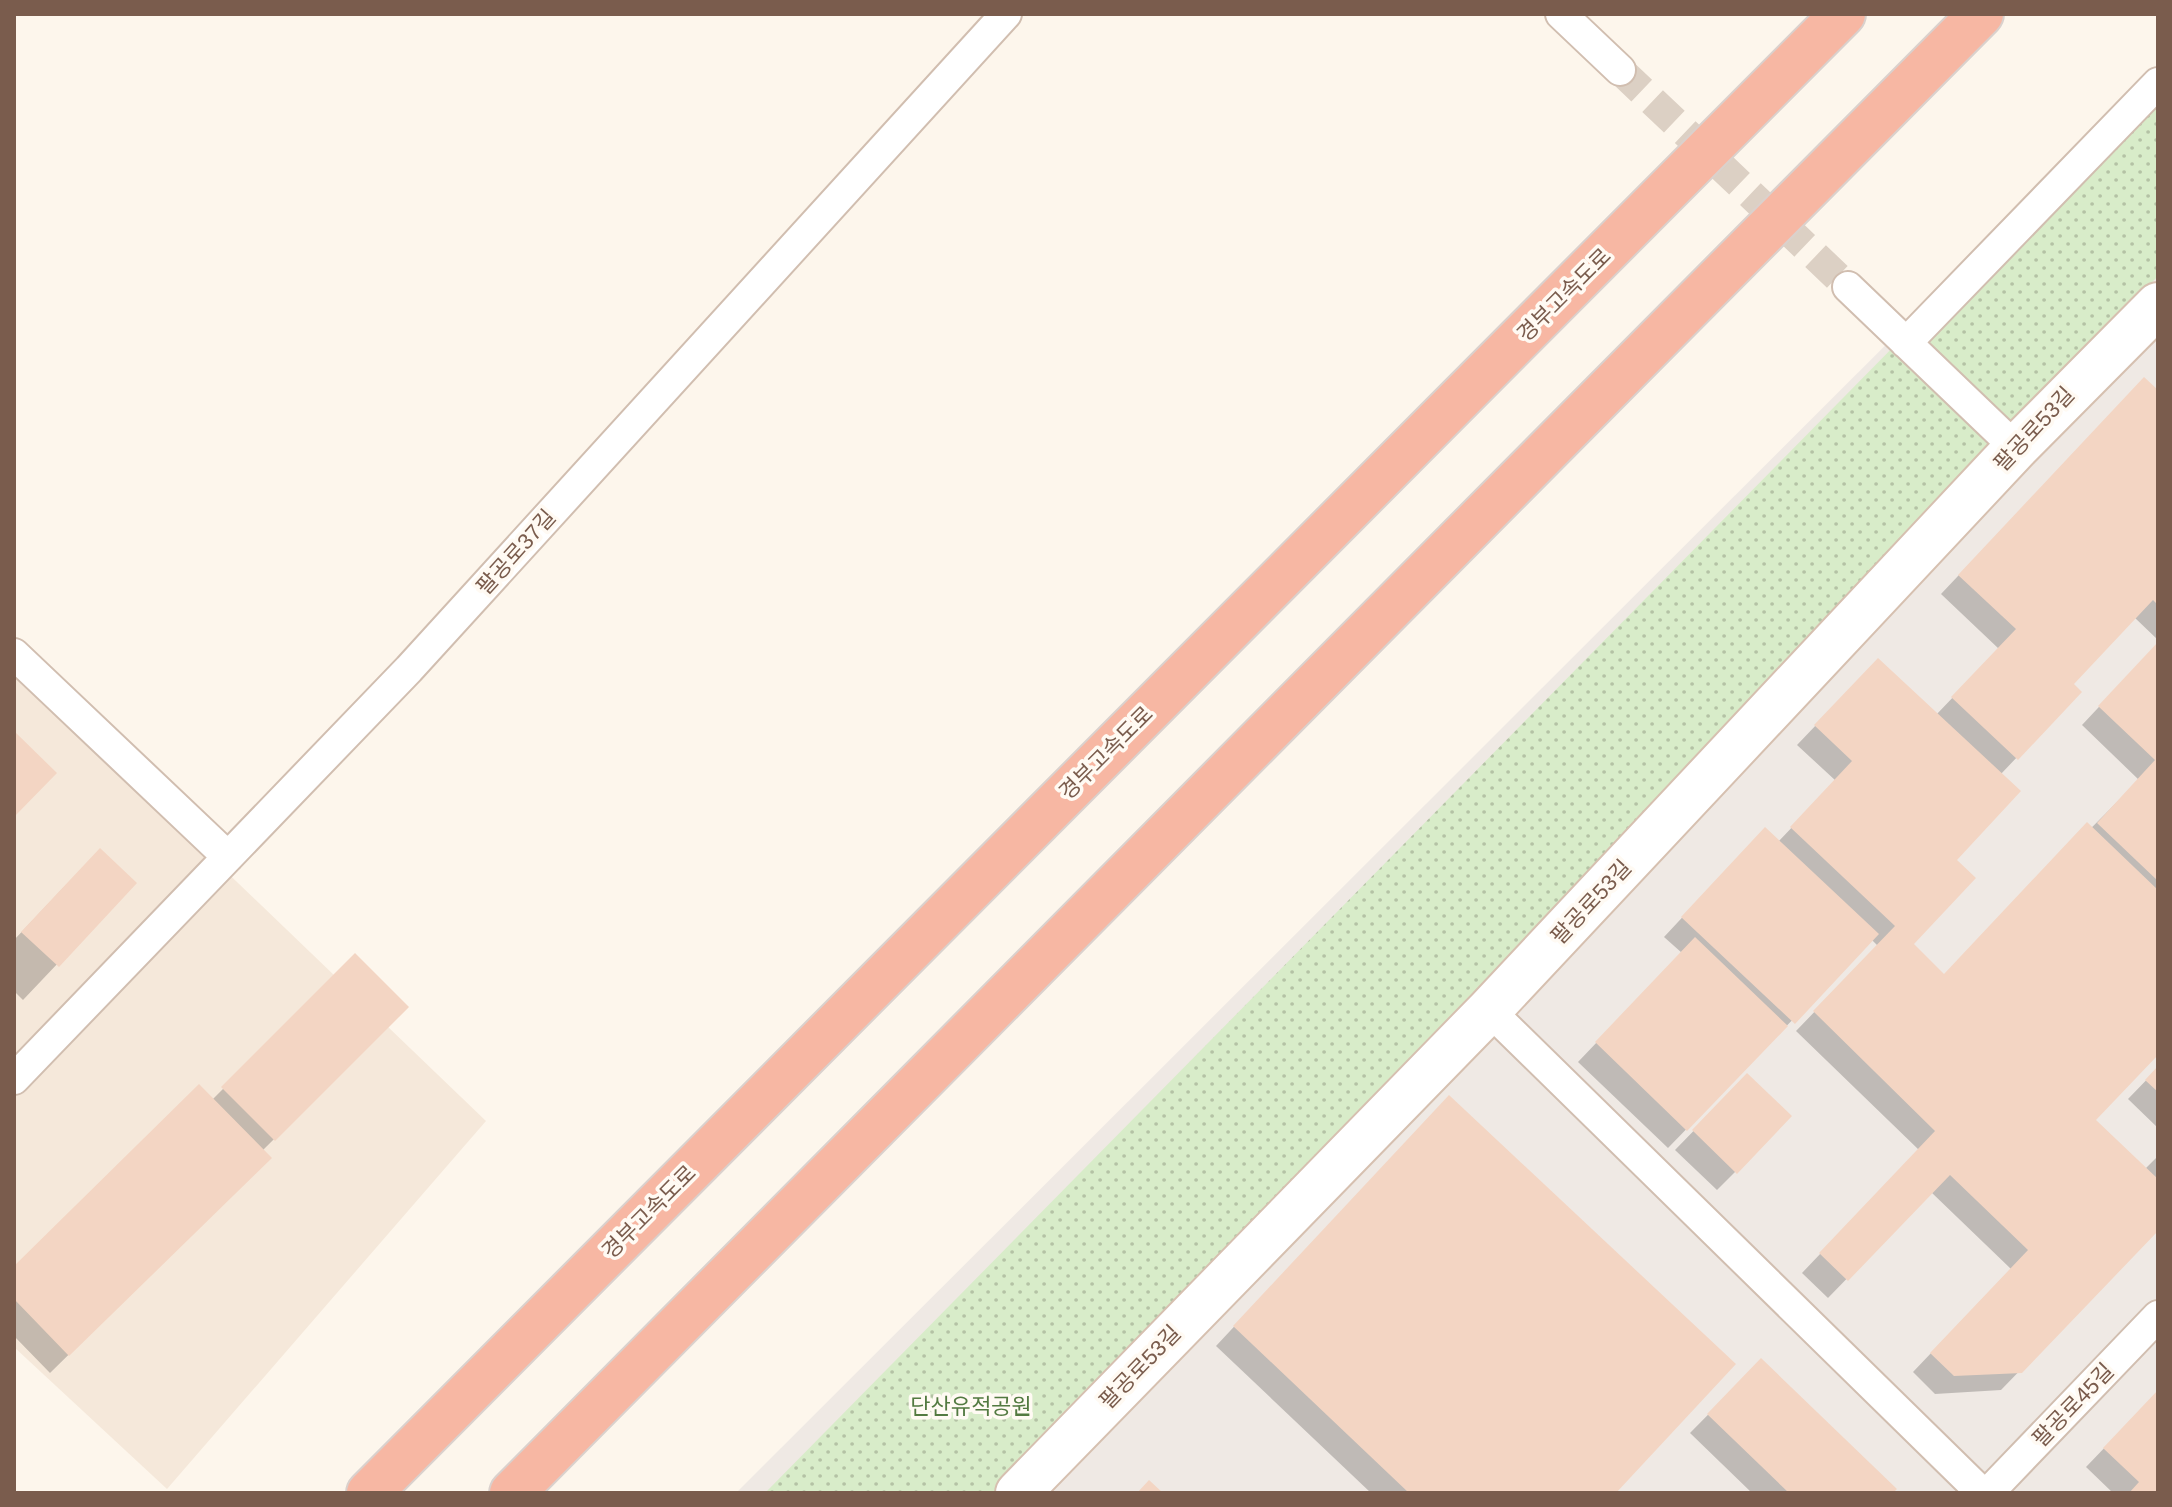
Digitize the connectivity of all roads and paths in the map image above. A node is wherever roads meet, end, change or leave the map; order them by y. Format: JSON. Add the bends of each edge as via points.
{"nodes":[{"id":1,"x":1006,"y":14,"type":"edge"},
{"id":2,"x":1561,"y":14,"type":"edge"},
{"id":3,"x":1843,"y":14,"type":"edge"},
{"id":4,"x":1981,"y":14,"type":"edge"},
{"id":5,"x":1620,"y":70,"type":"tunnel mouth"},
{"id":6,"x":2158,"y":83,"type":"edge"},
{"id":7,"x":1848,"y":287,"type":"tunnel mouth"},
{"id":8,"x":2158,"y":305,"type":"edge"},
{"id":9,"x":1906,"y":343,"type":"junction"},
{"id":10,"x":2016,"y":448,"type":"junction"},
{"id":11,"x":14,"y":654,"type":"edge"},
{"id":12,"x":228,"y":857,"type":"junction"},
{"id":13,"x":1489,"y":1010,"type":"junction"},
{"id":14,"x":14,"y":1079,"type":"edge"},
{"id":15,"x":2158,"y":1316,"type":"edge"},
{"id":16,"x":369,"y":1493,"type":"edge"},
{"id":17,"x":512,"y":1493,"type":"edge"},
{"id":18,"x":1018,"y":1493,"type":"edge"},
{"id":19,"x":1982,"y":1493,"type":"edge"},
{"id":20,"x":1988,"y":1493,"type":"edge"}],
"edges":[{"from":1,"to":12,"type":"street","name":"팔공로37길","via":[[409,669]]},
{"from":2,"to":5,"type":"street"},
{"from":3,"to":16,"type":"highway","name":"경부고속도로"},
{"from":4,"to":17,"type":"highway"},
{"from":6,"to":9,"type":"street"},
{"from":7,"to":9,"type":"street"},
{"from":8,"to":10,"type":"street","name":"팔공로53길"},
{"from":9,"to":10,"type":"street"},
{"from":10,"to":13,"type":"street","name":"팔공로53길"},
{"from":11,"to":12,"type":"street"},
{"from":12,"to":14,"type":"street","name":"팔공로37길"},
{"from":13,"to":18,"type":"street","name":"팔공로53길"},
{"from":13,"to":19,"type":"street"},
{"from":15,"to":20,"type":"street","name":"팔공로45길"}]}
